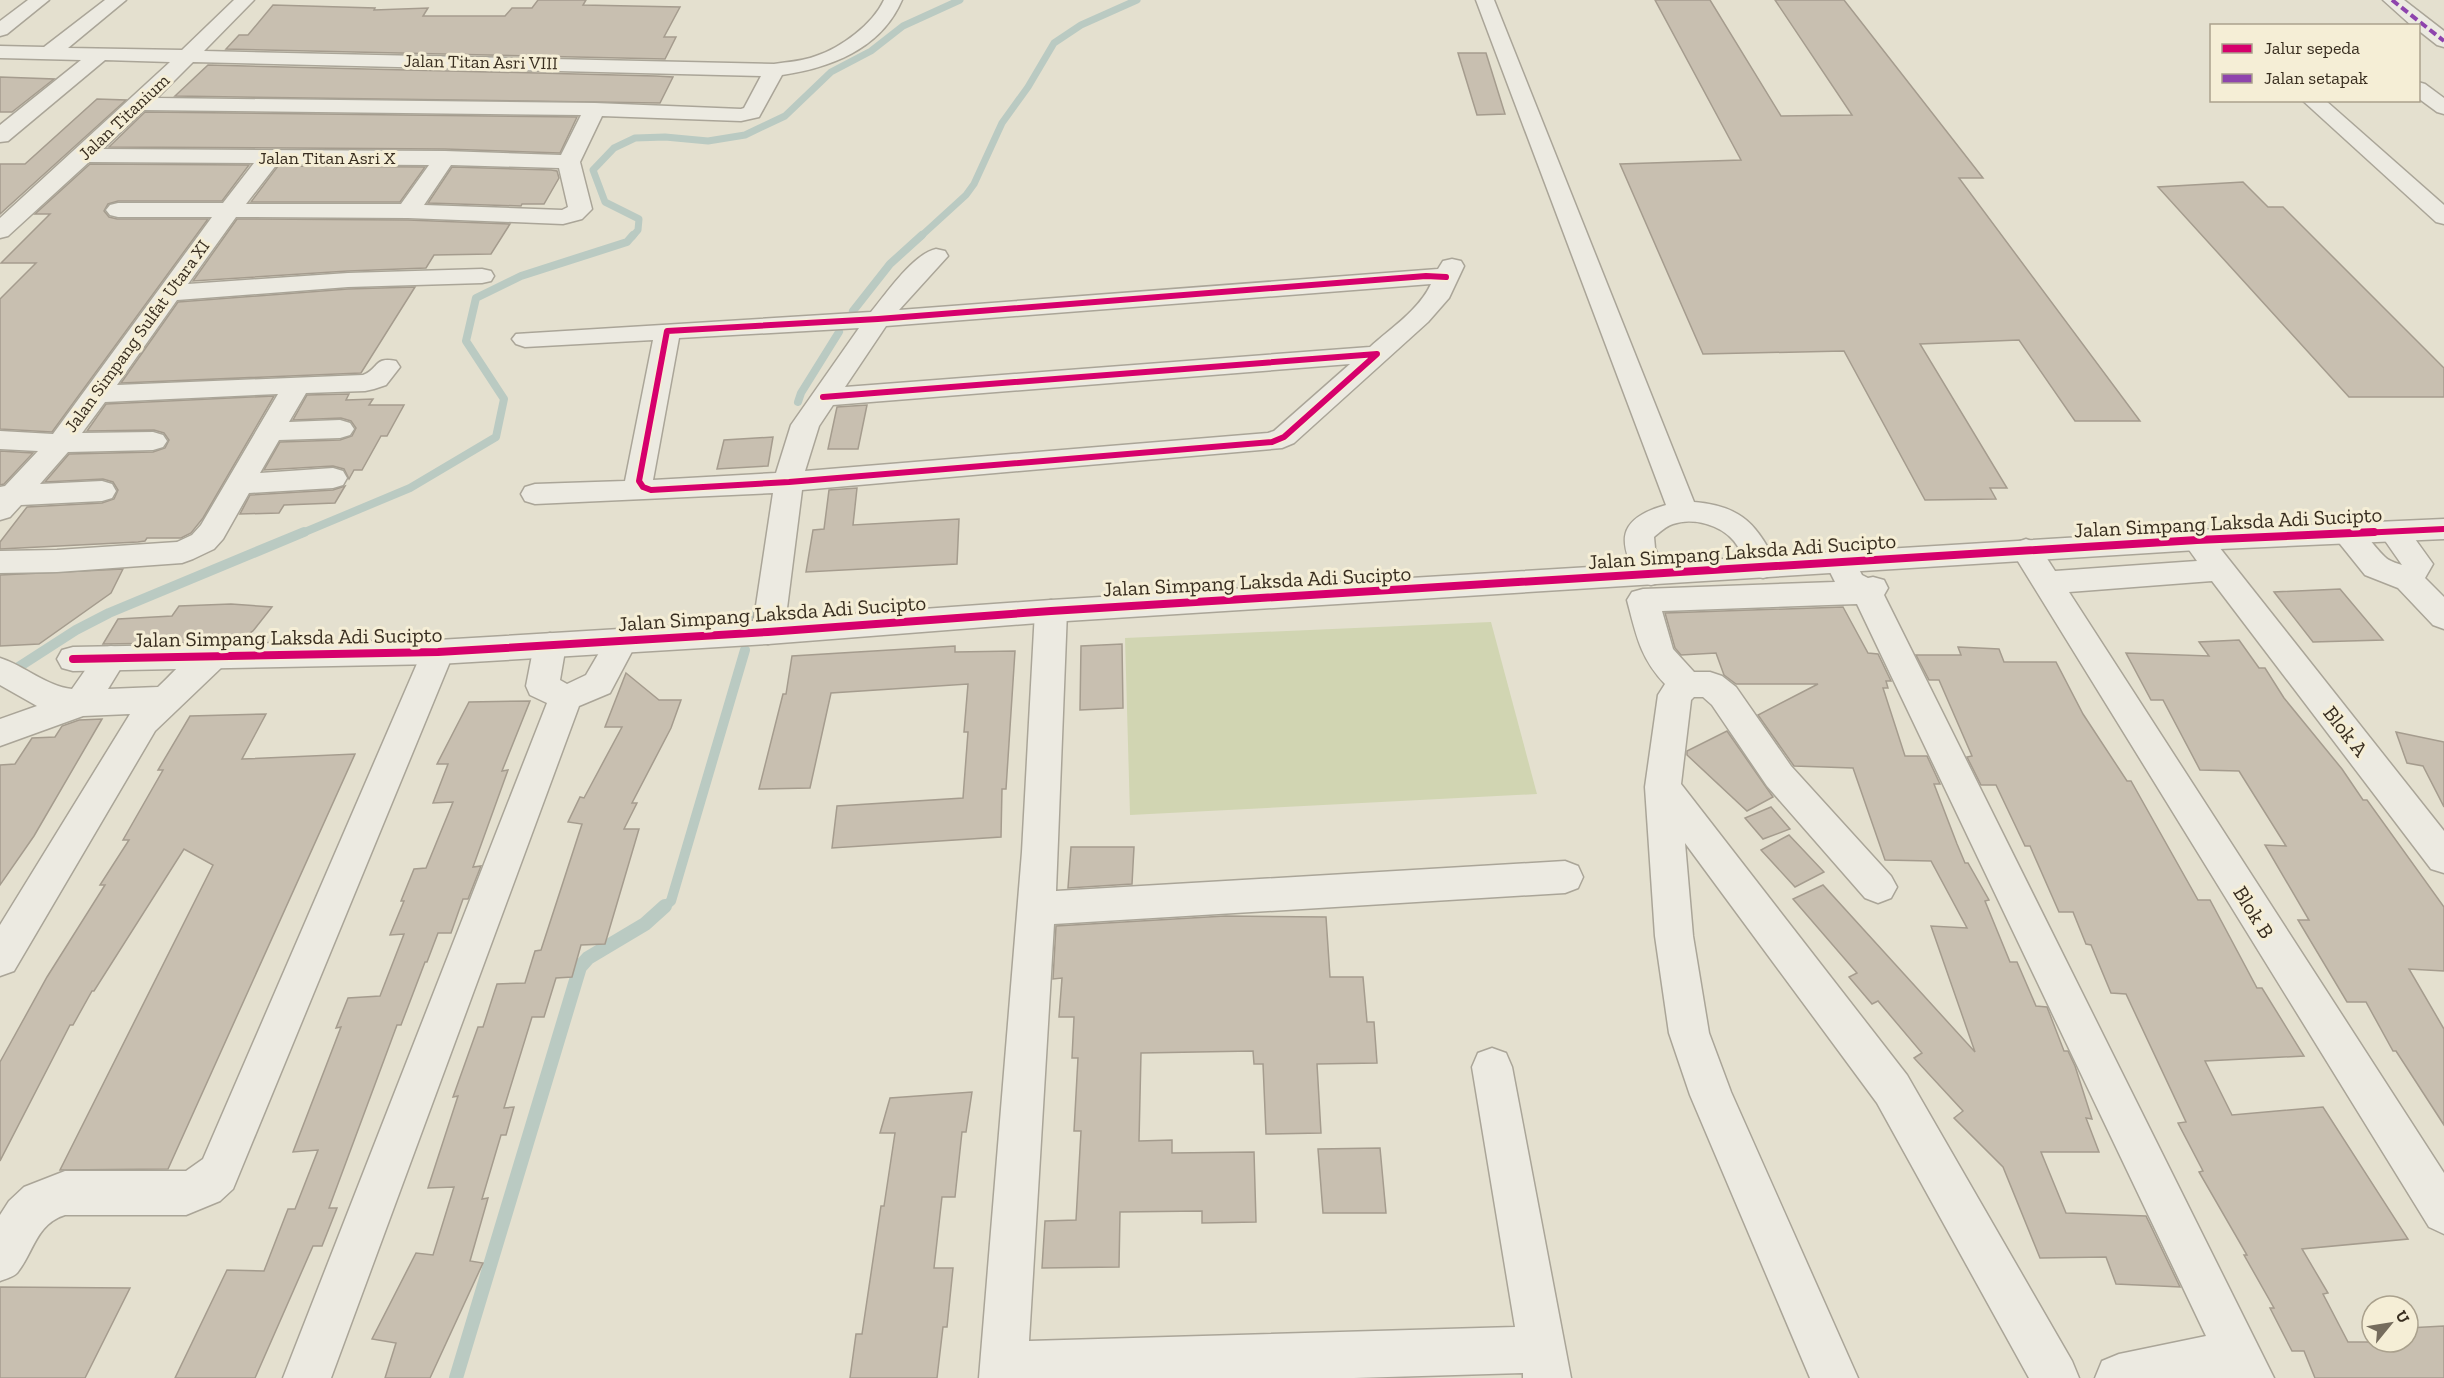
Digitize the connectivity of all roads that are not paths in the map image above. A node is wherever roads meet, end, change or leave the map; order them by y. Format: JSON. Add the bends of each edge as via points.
{"nodes":[{"id":1,"x":40,"y":0,"type":"edge"},
{"id":2,"x":117,"y":0,"type":"edge"},
{"id":3,"x":245,"y":0,"type":"edge"},
{"id":4,"x":893,"y":0,"type":"edge"},
{"id":5,"x":1485,"y":0,"type":"edge"},
{"id":6,"x":2392,"y":0,"type":"edge"},
{"id":7,"x":2422,"y":0,"type":"edge"},
{"id":8,"x":2444,"y":20,"type":"edge"},
{"id":9,"x":0,"y":30,"type":"edge"},
{"id":10,"x":2444,"y":41,"type":"edge"},
{"id":11,"x":182,"y":47,"type":"junction"},
{"id":12,"x":0,"y":52,"type":"edge"},
{"id":13,"x":49,"y":53,"type":"junction"},
{"id":14,"x":99,"y":55,"type":"junction"},
{"id":15,"x":774,"y":70,"type":"junction"},
{"id":16,"x":2420,"y":90,"type":"edge"},
{"id":17,"x":2314,"y":102,"type":"edge"},
{"id":18,"x":139,"y":105,"type":"junction"},
{"id":19,"x":2444,"y":108,"type":"edge"},
{"id":20,"x":596,"y":110,"type":"junction"},
{"id":21,"x":0,"y":136,"type":"edge"},
{"id":22,"x":85,"y":155,"type":"junction"},
{"id":23,"x":270,"y":158,"type":"junction"},
{"id":24,"x":445,"y":158,"type":"junction"},
{"id":25,"x":569,"y":162,"type":"junction"},
{"id":26,"x":117,"y":210,"type":"dead end"},
{"id":27,"x":227,"y":211,"type":"junction"},
{"id":28,"x":408,"y":211,"type":"junction"},
{"id":29,"x":2444,"y":217,"type":"edge"},
{"id":30,"x":0,"y":231,"type":"edge"},
{"id":31,"x":936,"y":256,"type":"dead end"},
{"id":32,"x":482,"y":276,"type":"dead end"},
{"id":33,"x":171,"y":293,"type":"junction"},
{"id":34,"x":878,"y":319,"type":"junction"},
{"id":35,"x":667,"y":331,"type":"junction"},
{"id":36,"x":525,"y":339,"type":"dead end"},
{"id":37,"x":1377,"y":354,"type":"junction"},
{"id":38,"x":387,"y":367,"type":"dead end"},
{"id":39,"x":297,"y":385,"type":"junction"},
{"id":40,"x":97,"y":394,"type":"junction"},
{"id":41,"x":823,"y":397,"type":"junction"},
{"id":42,"x":340,"y":429,"type":"dead end"},
{"id":43,"x":268,"y":432,"type":"junction"},
{"id":44,"x":0,"y":440,"type":"edge"},
{"id":45,"x":153,"y":441,"type":"dead end"},
{"id":46,"x":60,"y":443,"type":"junction"},
{"id":47,"x":333,"y":478,"type":"dead end"},
{"id":48,"x":789,"y":482,"type":"junction"},
{"id":49,"x":239,"y":484,"type":"junction"},
{"id":50,"x":651,"y":490,"type":"junction"},
{"id":51,"x":102,"y":491,"type":"dead end"},
{"id":52,"x":535,"y":494,"type":"dead end"},
{"id":53,"x":4,"y":501,"type":"edge"},
{"id":54,"x":1683,"y":511,"type":"junction"},
{"id":55,"x":2444,"y":529,"type":"edge"},
{"id":56,"x":2394,"y":532,"type":"junction"},
{"id":57,"x":2347,"y":534,"type":"junction"},
{"id":58,"x":2197,"y":540,"type":"junction"},
{"id":59,"x":2026,"y":550,"type":"junction"},
{"id":60,"x":1855,"y":561,"type":"junction"},
{"id":61,"x":0,"y":562,"type":"edge"},
{"id":62,"x":1763,"y":567,"type":"junction"},
{"id":63,"x":2222,"y":570,"type":"junction"},
{"id":64,"x":2409,"y":580,"type":"junction"},
{"id":65,"x":1643,"y":583,"type":"junction"},
{"id":66,"x":1867,"y":592,"type":"junction"},
{"id":67,"x":2055,"y":597,"type":"junction"},
{"id":68,"x":1051,"y":611,"type":"junction"},
{"id":69,"x":2444,"y":617,"type":"edge"},
{"id":70,"x":768,"y":632,"type":"junction"},
{"id":71,"x":621,"y":642,"type":"junction"},
{"id":72,"x":550,"y":645,"type":"junction"},
{"id":73,"x":438,"y":652,"type":"junction"},
{"id":74,"x":111,"y":658,"type":"junction"},
{"id":75,"x":211,"y":658,"type":"junction"},
{"id":76,"x":73,"y":659,"type":"dead end"},
{"id":77,"x":0,"y":670,"type":"edge"},
{"id":78,"x":1686,"y":684,"type":"junction"},
{"id":79,"x":566,"y":698,"type":"junction"},
{"id":80,"x":165,"y":700,"type":"junction"},
{"id":81,"x":67,"y":701,"type":"junction"},
{"id":82,"x":0,"y":734,"type":"edge"},
{"id":83,"x":1663,"y":787,"type":"junction"},
{"id":84,"x":2444,"y":858,"type":"edge"},
{"id":85,"x":1565,"y":877,"type":"dead end"},
{"id":86,"x":1878,"y":887,"type":"dead end"},
{"id":87,"x":1036,"y":909,"type":"junction"},
{"id":88,"x":0,"y":959,"type":"edge"},
{"id":89,"x":1492,"y":1067,"type":"dead end"},
{"id":90,"x":2444,"y":1212,"type":"edge"},
{"id":91,"x":0,"y":1259,"type":"edge"},
{"id":92,"x":1545,"y":1364,"type":"edge"},
{"id":93,"x":2243,"y":1365,"type":"edge"},
{"id":94,"x":1004,"y":1372,"type":"edge"},
{"id":95,"x":307,"y":1378,"type":"edge"},
{"id":96,"x":1834,"y":1378,"type":"edge"},
{"id":97,"x":2055,"y":1378,"type":"edge"},
{"id":98,"x":2119,"y":1378,"type":"edge"}],
"edges":[{"from":1,"to":9,"type":"street"},
{"from":2,"to":13,"type":"street"},
{"from":3,"to":11,"type":"street","name":"Jalan Titanium"},
{"from":4,"to":15,"type":"street","name":"Jalan Titan Asri VIII","via":[[887,15],[849,49],[828,60]]},
{"from":5,"to":54,"type":"street"},
{"from":6,"to":10,"type":"street"},
{"from":7,"to":8,"type":"street"},
{"from":11,"to":14,"type":"street","name":"Jalan Titan Asri VIII","via":[[160,55]]},
{"from":11,"to":15,"type":"street","name":"Jalan Titan Asri VIII"},
{"from":11,"to":18,"type":"street","name":"Jalan Titanium"},
{"from":12,"to":13,"type":"street","name":"Jalan Titan Asri VIII"},
{"from":13,"to":14,"type":"street","name":"Jalan Titan Asri VIII"},
{"from":14,"to":21,"type":"street"},
{"from":15,"to":20,"type":"street","via":[[747,115]]},
{"from":16,"to":19,"type":"street"},
{"from":17,"to":29,"type":"street"},
{"from":18,"to":20,"type":"street"},
{"from":18,"to":22,"type":"street","name":"Jalan Titanium"},
{"from":20,"to":25,"type":"street"},
{"from":22,"to":23,"type":"street","name":"Jalan Titan Asri X"},
{"from":22,"to":30,"type":"street","name":"Jalan Titanium"},
{"from":23,"to":24,"type":"street","name":"Jalan Titan Asri X"},
{"from":23,"to":27,"type":"street","name":"Jalan Simpang Sulfat Utara XI"},
{"from":24,"to":25,"type":"street","name":"Jalan Titan Asri X"},
{"from":24,"to":28,"type":"street"},
{"from":25,"to":28,"type":"street","via":[[580,209],[574,214],[563,217]]},
{"from":26,"to":27,"type":"street"},
{"from":27,"to":28,"type":"street"},
{"from":27,"to":33,"type":"street","name":"Jalan Simpang Sulfat Utara XI"},
{"from":31,"to":34,"type":"street"},
{"from":32,"to":33,"type":"street","via":[[348,280]]},
{"from":33,"to":40,"type":"street","name":"Jalan Simpang Sulfat Utara XI"},
{"from":34,"to":35,"type":"street"},
{"from":34,"to":37,"type":"street","via":[[1426,276],[1449,271],[1437,298]]},
{"from":34,"to":41,"type":"street"},
{"from":35,"to":36,"type":"street"},
{"from":35,"to":50,"type":"street","via":[[639,481]]},
{"from":37,"to":41,"type":"street"},
{"from":37,"to":48,"type":"street","via":[[1284,436],[1272,442]]},
{"from":38,"to":39,"type":"street","via":[[377,379],[365,383]]},
{"from":39,"to":40,"type":"street"},
{"from":39,"to":43,"type":"street"},
{"from":40,"to":46,"type":"street","name":"Jalan Simpang Sulfat Utara XI"},
{"from":41,"to":48,"type":"street","via":[[806,426]]},
{"from":42,"to":43,"type":"street"},
{"from":43,"to":49,"type":"street"},
{"from":44,"to":46,"type":"street"},
{"from":45,"to":46,"type":"street"},
{"from":46,"to":53,"type":"street","name":"Jalan Simpang Sulfat Utara XI"},
{"from":47,"to":49,"type":"street"},
{"from":48,"to":50,"type":"street"},
{"from":48,"to":70,"type":"street"},
{"from":49,"to":61,"type":"street","via":[[212,532],[203,542],[182,552]]},
{"from":50,"to":52,"type":"street"},
{"from":51,"to":53,"type":"street"},
{"from":54,"to":62,"type":"street","via":[[1733,523],[1748,538]]},
{"from":54,"to":65,"type":"street","via":[[1653,519],[1640,533]]},
{"from":55,"to":56,"type":"street","name":"Jalan Simpang Laksda Adi Sucipto"},
{"from":56,"to":57,"type":"street","name":"Jalan Simpang Laksda Adi Sucipto"},
{"from":56,"to":64,"type":"street","via":[[2418,564]]},
{"from":57,"to":58,"type":"street","name":"Jalan Simpang Laksda Adi Sucipto"},
{"from":57,"to":64,"type":"street","via":[[2376,567]]},
{"from":58,"to":59,"type":"street","name":"Jalan Simpang Laksda Adi Sucipto"},
{"from":58,"to":63,"type":"street","name":"Blok A"},
{"from":59,"to":60,"type":"street","name":"Jalan Simpang Laksda Adi Sucipto"},
{"from":59,"to":67,"type":"street","name":"Blok B"},
{"from":60,"to":62,"type":"street","name":"Jalan Simpang Laksda Adi Sucipto"},
{"from":60,"to":66,"type":"street","via":[[1850,582]]},
{"from":62,"to":65,"type":"street","name":"Jalan Simpang Laksda Adi Sucipto"},
{"from":63,"to":67,"type":"street"},
{"from":63,"to":84,"type":"street","name":"Blok A"},
{"from":64,"to":69,"type":"street"},
{"from":65,"to":66,"type":"street"},
{"from":65,"to":68,"type":"street","name":"Jalan Simpang Laksda Adi Sucipto"},
{"from":65,"to":78,"type":"street","via":[[1657,651]]},
{"from":66,"to":93,"type":"street"},
{"from":67,"to":90,"type":"street","name":"Blok B"},
{"from":68,"to":70,"type":"street","name":"Jalan Simpang Laksda Adi Sucipto"},
{"from":68,"to":87,"type":"street"},
{"from":70,"to":71,"type":"street","name":"Jalan Simpang Laksda Adi Sucipto"},
{"from":71,"to":72,"type":"street","name":"Jalan Simpang Laksda Adi Sucipto"},
{"from":71,"to":79,"type":"street","via":[[598,684]]},
{"from":72,"to":73,"type":"street","name":"Jalan Simpang Laksda Adi Sucipto"},
{"from":72,"to":79,"type":"street","via":[[542,686]]},
{"from":73,"to":75,"type":"street","name":"Jalan Simpang Laksda Adi Sucipto"},
{"from":73,"to":91,"type":"street","via":[[218,1174],[205,1186],[186,1193],[65,1193],[48,1198],[29,1209]]},
{"from":74,"to":75,"type":"street","name":"Jalan Simpang Laksda Adi Sucipto"},
{"from":74,"to":76,"type":"street","name":"Jalan Simpang Laksda Adi Sucipto"},
{"from":74,"to":81,"type":"street"},
{"from":75,"to":80,"type":"street"},
{"from":77,"to":81,"type":"street"},
{"from":78,"to":83,"type":"street","via":[[1675,695]]},
{"from":78,"to":86,"type":"street","via":[[1710,685],[1724,696],[1779,776]]},
{"from":79,"to":95,"type":"street"},
{"from":80,"to":81,"type":"street"},
{"from":80,"to":88,"type":"street","via":[[144,722]]},
{"from":81,"to":82,"type":"street"},
{"from":83,"to":96,"type":"street","via":[[1674,936],[1689,1033],[1711,1095]]},
{"from":83,"to":97,"type":"street","via":[[1892,1089]]},
{"from":85,"to":87,"type":"street"},
{"from":87,"to":94,"type":"street"},
{"from":89,"to":92,"type":"street"},
{"from":92,"to":94,"type":"street"},
{"from":93,"to":98,"type":"street"}]}
